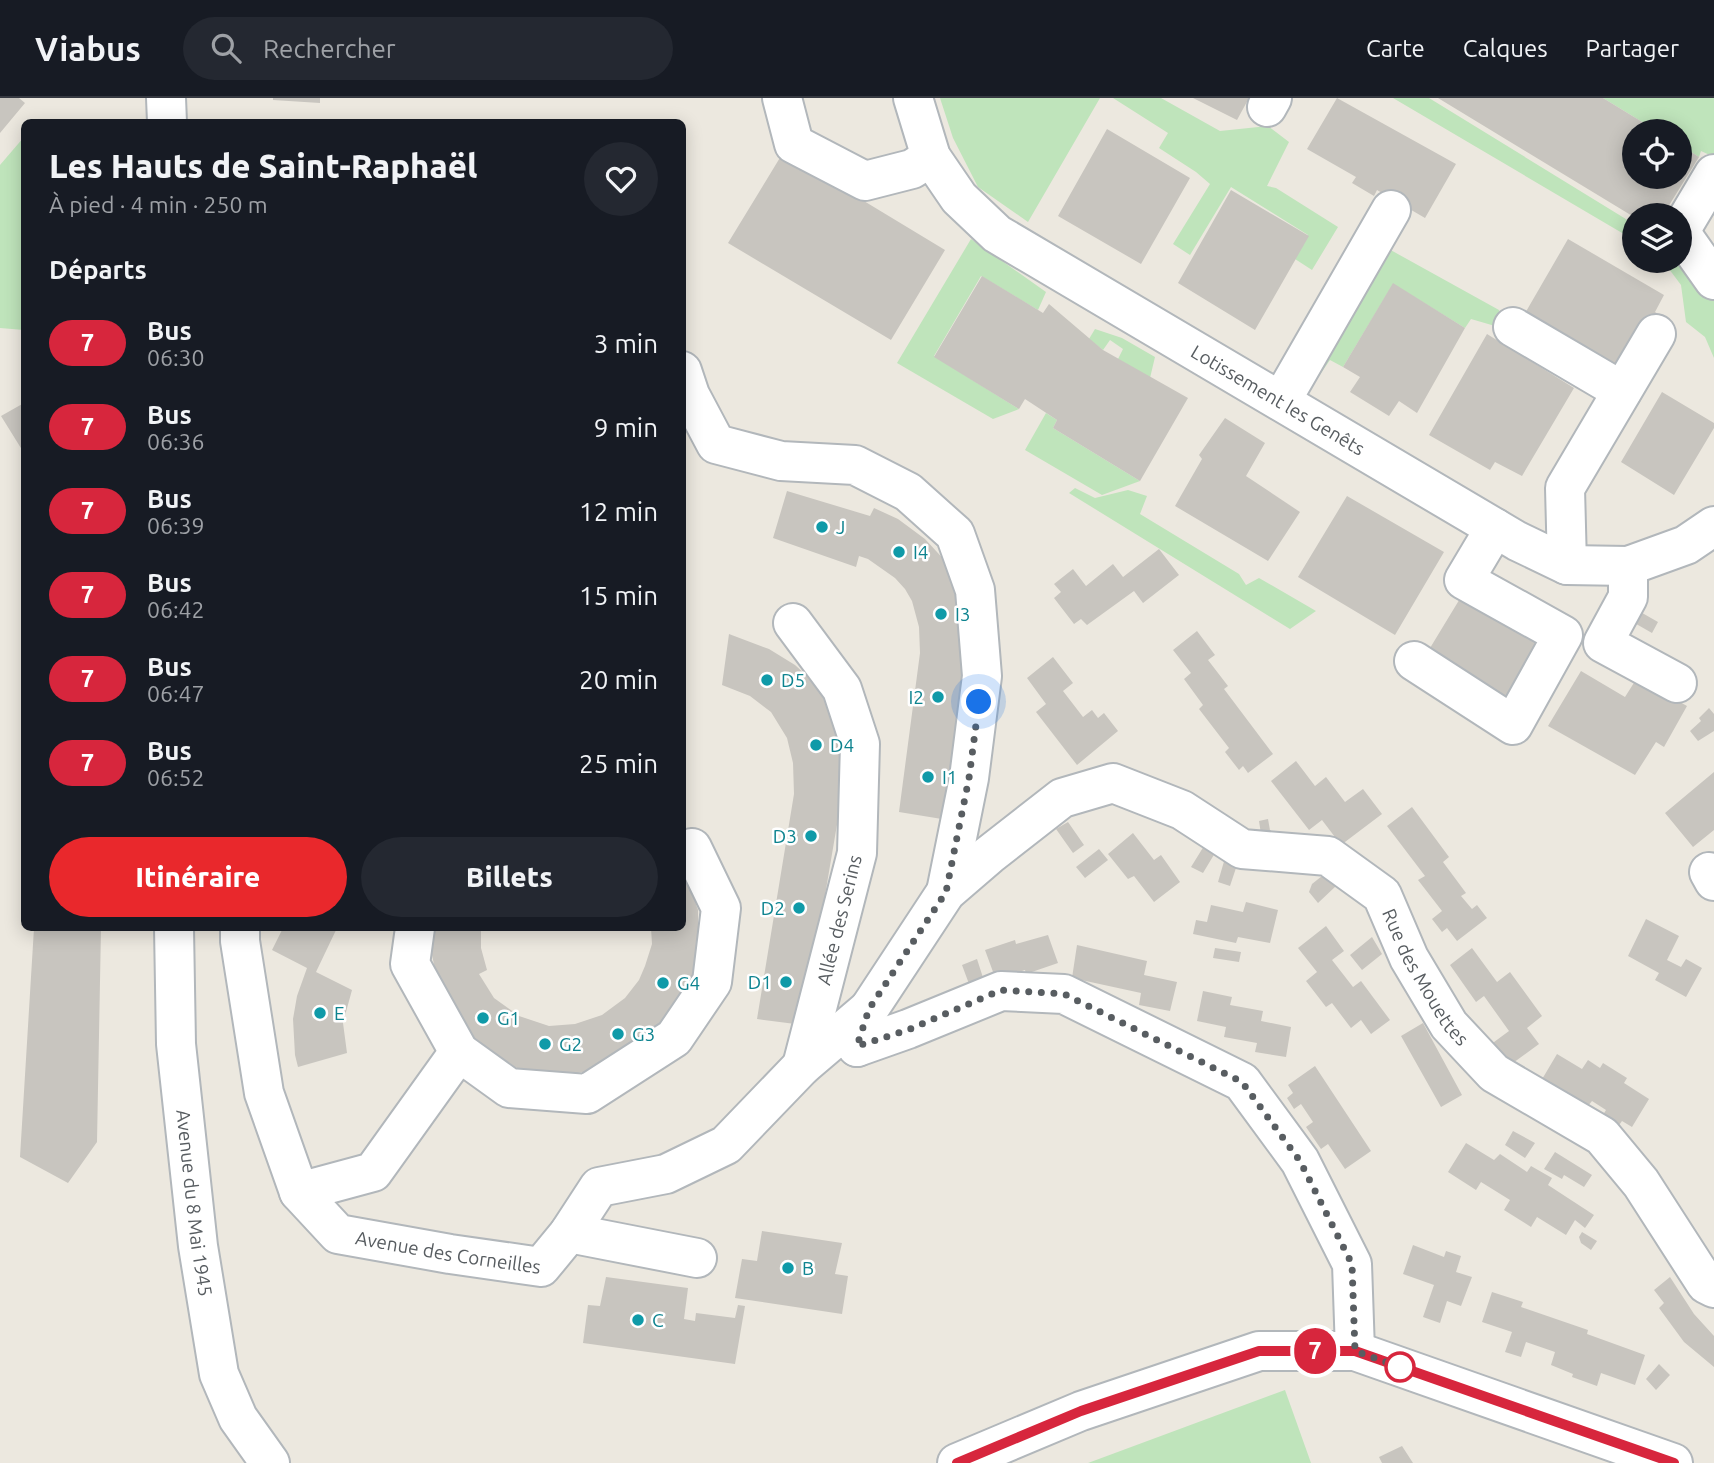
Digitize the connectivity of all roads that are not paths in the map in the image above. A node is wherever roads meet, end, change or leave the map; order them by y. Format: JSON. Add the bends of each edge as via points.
{"nodes":[{"id":1,"x":166,"y":98,"type":"edge"},
{"id":2,"x":782,"y":98,"type":"edge"},
{"id":3,"x":913,"y":98,"type":"edge"},
{"id":4,"x":167,"y":119,"type":"edge"},
{"id":5,"x":931,"y":157,"type":"junction"},
{"id":6,"x":1714,"y":174,"type":"edge"},
{"id":7,"x":1391,"y":210,"type":"dead end"},
{"id":8,"x":1692,"y":211,"type":"edge"},
{"id":9,"x":1692,"y":248,"type":"edge"},
{"id":10,"x":1714,"y":280,"type":"edge"},
{"id":11,"x":1513,"y":327,"type":"dead end"},
{"id":12,"x":1656,"y":334,"type":"dead end"},
{"id":13,"x":686,"y":383,"type":"edge"},
{"id":14,"x":1622,"y":391,"type":"junction"},
{"id":15,"x":1281,"y":401,"type":"junction"},
{"id":16,"x":1714,"y":526,"type":"edge"},
{"id":17,"x":1495,"y":528,"type":"junction"},
{"id":18,"x":1567,"y":565,"type":"junction"},
{"id":19,"x":1628,"y":566,"type":"junction"},
{"id":20,"x":793,"y":623,"type":"dead end"},
{"id":21,"x":1414,"y":661,"type":"dead end"},
{"id":22,"x":1676,"y":683,"type":"dead end"},
{"id":23,"x":692,"y":848,"type":"dead end"},
{"id":24,"x":946,"y":892,"type":"junction"},
{"id":25,"x":174,"y":931,"type":"edge"},
{"id":26,"x":415,"y":931,"type":"edge"},
{"id":27,"x":242,"y":932,"type":"edge"},
{"id":28,"x":869,"y":1009,"type":"junction"},
{"id":29,"x":459,"y":1052,"type":"junction"},
{"id":30,"x":802,"y":1066,"type":"junction"},
{"id":31,"x":299,"y":1192,"type":"junction"},
{"id":32,"x":569,"y":1233,"type":"junction"},
{"id":33,"x":697,"y":1258,"type":"dead end"},
{"id":34,"x":1714,"y":1289,"type":"edge"},
{"id":35,"x":1355,"y":1351,"type":"junction"},
{"id":36,"x":1612,"y":1452,"type":"edge"},
{"id":37,"x":270,"y":1463,"type":"edge"},
{"id":38,"x":957,"y":1463,"type":"edge"},
{"id":39,"x":1674,"y":1463,"type":"edge"}],
"edges":[{"from":1,"to":4,"type":"street"},
{"from":2,"to":5,"type":"street","via":[[794,144],[865,181],[912,169]]},
{"from":3,"to":5,"type":"street","name":"Lotissement les Genêts"},
{"from":5,"to":15,"type":"street","name":"Lotissement les Genêts","via":[[960,198],[997,234]]},
{"from":6,"to":8,"type":"street"},
{"from":7,"to":15,"type":"street"},
{"from":9,"to":10,"type":"street"},
{"from":11,"to":14,"type":"street"},
{"from":12,"to":14,"type":"street"},
{"from":13,"to":24,"type":"street","via":[[716,444],[781,461],[855,465],[908,492],[955,534],[975,590],[982,676],[969,778]]},
{"from":14,"to":18,"type":"street","via":[[1565,488]]},
{"from":15,"to":17,"type":"street","name":"Lotissement les Genêts"},
{"from":16,"to":19,"type":"street","name":"Lotissement les Genêts","via":[[1686,545]]},
{"from":17,"to":18,"type":"street","name":"Lotissement les Genêts"},
{"from":17,"to":21,"type":"street","via":[[1464,580],[1563,635],[1513,725]]},
{"from":18,"to":19,"type":"street","name":"Lotissement les Genêts"},
{"from":19,"to":22,"type":"street","via":[[1628,597],[1603,643]]},
{"from":20,"to":30,"type":"street","name":"Allée des Serins","via":[[842,689],[860,744],[857,853]]},
{"from":23,"to":29,"type":"street","via":[[720,908],[712,982],[674,1038],[587,1094],[509,1088]]},
{"from":24,"to":28,"type":"street","name":"Rue des Mouettes"},
{"from":24,"to":34,"type":"street","name":"Rue des Mouettes","via":[[1062,798],[1113,783],[1182,810],[1242,849],[1328,856],[1382,895],[1409,958],[1449,1025],[1494,1073],[1602,1136],[1641,1183],[1706,1284]]},
{"from":25,"to":37,"type":"street","name":"Avenue du 8 Mai 1945","via":[[176,1044],[198,1245],[219,1374],[238,1418]]},
{"from":26,"to":29,"type":"street","via":[[410,964]]},
{"from":27,"to":31,"type":"street","name":"Avenue des Corneilles","via":[[264,1093]]},
{"from":28,"to":30,"type":"street","name":"Avenue des Corneilles"},
{"from":28,"to":35,"type":"street","name":"Rue des Mouettes","via":[[857,1046],[908,1030],[1001,990],[1064,994],[1242,1082],[1300,1161],[1352,1264]]},
{"from":29,"to":31,"type":"street","via":[[373,1172]]},
{"from":30,"to":32,"type":"street","name":"Avenue des Corneilles","via":[[726,1145],[666,1174],[599,1187]]},
{"from":31,"to":32,"type":"street","name":"Avenue des Corneilles","via":[[338,1234],[450,1254],[541,1267]]},
{"from":32,"to":33,"type":"street"},
{"from":35,"to":36,"type":"street"},
{"from":35,"to":38,"type":"street","via":[[1259,1351],[1081,1411]]},
{"from":36,"to":39,"type":"street"}]}
